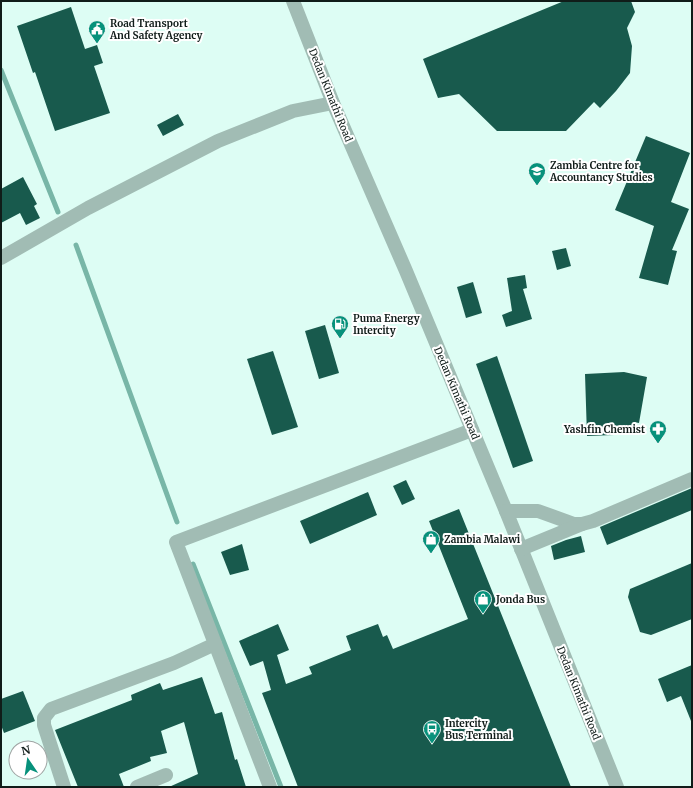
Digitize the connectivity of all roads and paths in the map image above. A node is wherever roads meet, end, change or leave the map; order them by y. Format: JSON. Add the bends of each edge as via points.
{"nodes":[{"id":1,"x":293,"y":1,"type":"edge"},
{"id":2,"x":333,"y":103,"type":"junction"},
{"id":3,"x":1,"y":258,"type":"edge"},
{"id":4,"x":472,"y":430,"type":"junction"},
{"id":5,"x":692,"y":479,"type":"edge"},
{"id":6,"x":506,"y":511,"type":"junction"},
{"id":7,"x":582,"y":524,"type":"junction"},
{"id":8,"x":521,"y":549,"type":"junction"},
{"id":9,"x":215,"y":644,"type":"junction"},
{"id":10,"x":166,"y":775,"type":"dead end"},
{"id":11,"x":64,"y":787,"type":"edge"},
{"id":12,"x":137,"y":787,"type":"edge"},
{"id":13,"x":270,"y":787,"type":"edge"},
{"id":14,"x":617,"y":787,"type":"edge"}],
"edges":[{"from":1,"to":2,"type":"street","name":"Dedan Kimathi Road"},
{"from":2,"to":3,"type":"street","via":[[293,111],[218,141],[88,208]]},
{"from":2,"to":4,"type":"street","name":"Dedan Kimathi Road"},
{"from":4,"to":6,"type":"street","name":"Dedan Kimathi Road"},
{"from":4,"to":9,"type":"street","via":[[176,542]]},
{"from":5,"to":7,"type":"street"},
{"from":6,"to":7,"type":"street","via":[[538,511],[574,524]]},
{"from":6,"to":8,"type":"street","name":"Dedan Kimathi Road"},
{"from":7,"to":8,"type":"street"},
{"from":8,"to":14,"type":"street","name":"Dedan Kimathi Road"},
{"from":9,"to":11,"type":"street","via":[[174,663],[51,709],[44,718],[44,725]]},
{"from":9,"to":13,"type":"street"},
{"from":10,"to":12,"type":"street"}]}
